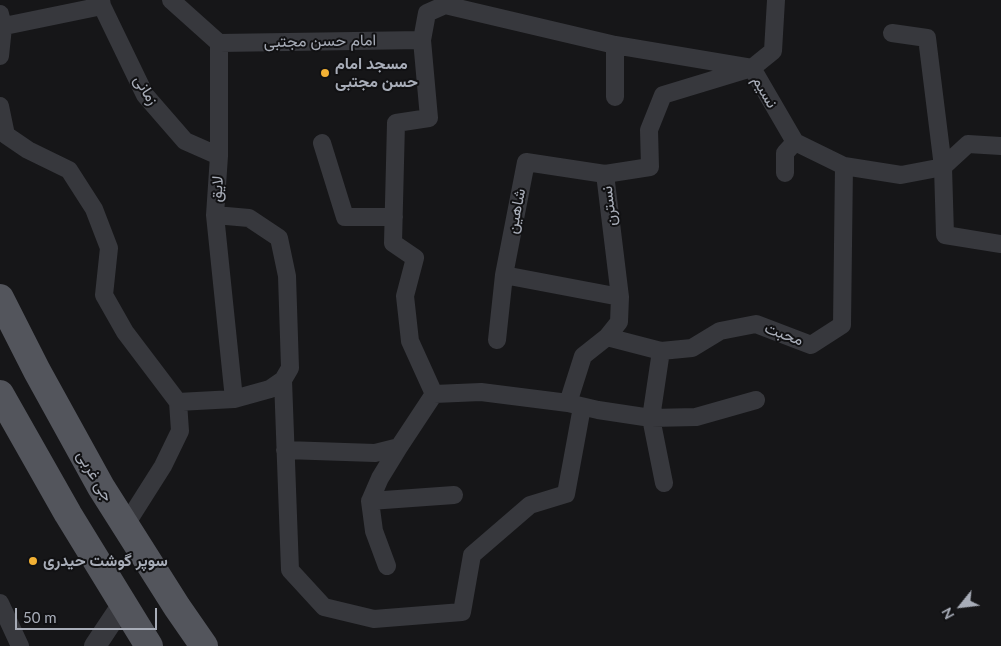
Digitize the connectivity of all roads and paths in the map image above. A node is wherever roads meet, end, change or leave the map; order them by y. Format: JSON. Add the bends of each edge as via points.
{"nodes":[{"id":1,"x":171,"y":0,"type":"edge"},
{"id":2,"x":776,"y":0,"type":"edge"},
{"id":3,"x":447,"y":2,"type":"edge"},
{"id":4,"x":101,"y":3,"type":"edge"},
{"id":5,"x":1,"y":23,"type":"edge"},
{"id":6,"x":892,"y":33,"type":"dead end"},
{"id":7,"x":422,"y":40,"type":"junction"},
{"id":8,"x":219,"y":43,"type":"junction"},
{"id":9,"x":615,"y":45,"type":"junction"},
{"id":10,"x":0,"y":56,"type":"edge"},
{"id":11,"x":752,"y":68,"type":"junction"},
{"id":12,"x":615,"y":97,"type":"dead end"},
{"id":13,"x":0,"y":106,"type":"edge"},
{"id":14,"x":795,"y":142,"type":"junction"},
{"id":15,"x":322,"y":144,"type":"dead end"},
{"id":16,"x":1001,"y":146,"type":"edge"},
{"id":17,"x":219,"y":156,"type":"junction"},
{"id":18,"x":844,"y":166,"type":"junction"},
{"id":19,"x":943,"y":166,"type":"junction"},
{"id":20,"x":785,"y":173,"type":"dead end"},
{"id":21,"x":605,"y":174,"type":"junction"},
{"id":22,"x":215,"y":215,"type":"junction"},
{"id":23,"x":394,"y":217,"type":"junction"},
{"id":24,"x":1001,"y":244,"type":"edge"},
{"id":25,"x":504,"y":275,"type":"junction"},
{"id":26,"x":620,"y":297,"type":"junction"},
{"id":27,"x":0,"y":298,"type":"edge"},
{"id":28,"x":607,"y":337,"type":"junction"},
{"id":29,"x":497,"y":340,"type":"dead end"},
{"id":30,"x":661,"y":351,"type":"junction"},
{"id":31,"x":283,"y":380,"type":"junction"},
{"id":32,"x":0,"y":394,"type":"edge"},
{"id":33,"x":434,"y":394,"type":"junction"},
{"id":34,"x":234,"y":399,"type":"junction"},
{"id":35,"x":756,"y":400,"type":"dead end"},
{"id":36,"x":178,"y":402,"type":"junction"},
{"id":37,"x":575,"y":405,"type":"junction"},
{"id":38,"x":651,"y":418,"type":"junction"},
{"id":39,"x":399,"y":447,"type":"junction"},
{"id":40,"x":285,"y":450,"type":"junction"},
{"id":41,"x":664,"y":482,"type":"dead end"},
{"id":42,"x":454,"y":495,"type":"dead end"},
{"id":43,"x":370,"y":501,"type":"junction"},
{"id":44,"x":126,"y":526,"type":"junction"},
{"id":45,"x":387,"y":566,"type":"dead end"},
{"id":46,"x":0,"y":603,"type":"edge"},
{"id":47,"x":123,"y":604,"type":"junction"},
{"id":48,"x":20,"y":646,"type":"edge"},
{"id":49,"x":95,"y":646,"type":"edge"},
{"id":50,"x":150,"y":646,"type":"edge"},
{"id":51,"x":204,"y":646,"type":"edge"}],
"edges":[{"from":1,"to":8,"type":"street"},
{"from":2,"to":11,"type":"street","via":[[773,51]]},
{"from":3,"to":7,"type":"street","via":[[427,12]]},
{"from":3,"to":9,"type":"street","name":"نسیم"},
{"from":4,"to":5,"type":"street"},
{"from":4,"to":17,"type":"street","name":"زمانی","via":[[145,95],[185,141]]},
{"from":5,"to":10,"type":"street"},
{"from":6,"to":19,"type":"street","via":[[927,38]]},
{"from":7,"to":8,"type":"street","name":"امام حسن مجتبی"},
{"from":7,"to":23,"type":"street","via":[[429,118],[396,123]]},
{"from":8,"to":17,"type":"street","name":"لایق"},
{"from":9,"to":11,"type":"street","name":"نسیم"},
{"from":9,"to":12,"type":"street"},
{"from":11,"to":14,"type":"street","name":"نسیم"},
{"from":11,"to":21,"type":"street","name":"نسترن","via":[[663,95],[649,130],[650,167]]},
{"from":13,"to":36,"type":"street","via":[[6,135],[69,170],[94,209],[109,248],[104,295],[125,332]]},
{"from":14,"to":18,"type":"street"},
{"from":14,"to":20,"type":"street","via":[[785,153]]},
{"from":15,"to":23,"type":"street","via":[[345,217]]},
{"from":16,"to":19,"type":"street","via":[[968,144]]},
{"from":17,"to":22,"type":"street","name":"لایق"},
{"from":18,"to":19,"type":"street","via":[[901,175]]},
{"from":18,"to":30,"type":"street","name":"محبت","via":[[842,325],[811,345],[756,324],[720,331],[692,348]]},
{"from":19,"to":24,"type":"street","via":[[945,235]]},
{"from":21,"to":25,"type":"street","name":"شاهین","via":[[526,162]]},
{"from":21,"to":26,"type":"street","name":"نسترن"},
{"from":22,"to":31,"type":"street","via":[[249,218],[279,238],[288,276],[290,368]]},
{"from":22,"to":34,"type":"street","name":"لایق"},
{"from":23,"to":33,"type":"street","via":[[393,243],[414,258],[405,296],[410,341]]},
{"from":25,"to":26,"type":"street"},
{"from":25,"to":29,"type":"street","name":"شاهین"},
{"from":26,"to":28,"type":"street","name":"نسترن","via":[[619,322]]},
{"from":27,"to":44,"type":"main road","name":"جی غربی","via":[[101,487]]},
{"from":28,"to":30,"type":"street","name":"محبت"},
{"from":28,"to":37,"type":"street","name":"نسترن","via":[[583,356]]},
{"from":30,"to":38,"type":"street"},
{"from":31,"to":34,"type":"street","via":[[270,389]]},
{"from":31,"to":40,"type":"street"},
{"from":32,"to":47,"type":"main road"},
{"from":33,"to":37,"type":"street","via":[[481,392]]},
{"from":33,"to":39,"type":"street"},
{"from":34,"to":36,"type":"street"},
{"from":35,"to":38,"type":"street","via":[[696,418]]},
{"from":36,"to":44,"type":"street","via":[[180,431],[163,466]]},
{"from":37,"to":38,"type":"street"},
{"from":37,"to":40,"type":"street","name":"نسترن","via":[[566,494],[530,505],[472,555],[462,612],[374,619],[324,607],[290,570]]},
{"from":38,"to":41,"type":"street"},
{"from":39,"to":40,"type":"street","via":[[375,453]]},
{"from":39,"to":43,"type":"street"},
{"from":42,"to":43,"type":"street"},
{"from":43,"to":45,"type":"street","via":[[374,531]]},
{"from":44,"to":51,"type":"main road","name":"جی غربی"},
{"from":46,"to":48,"type":"street"},
{"from":47,"to":49,"type":"street"},
{"from":47,"to":50,"type":"main road"}]}
